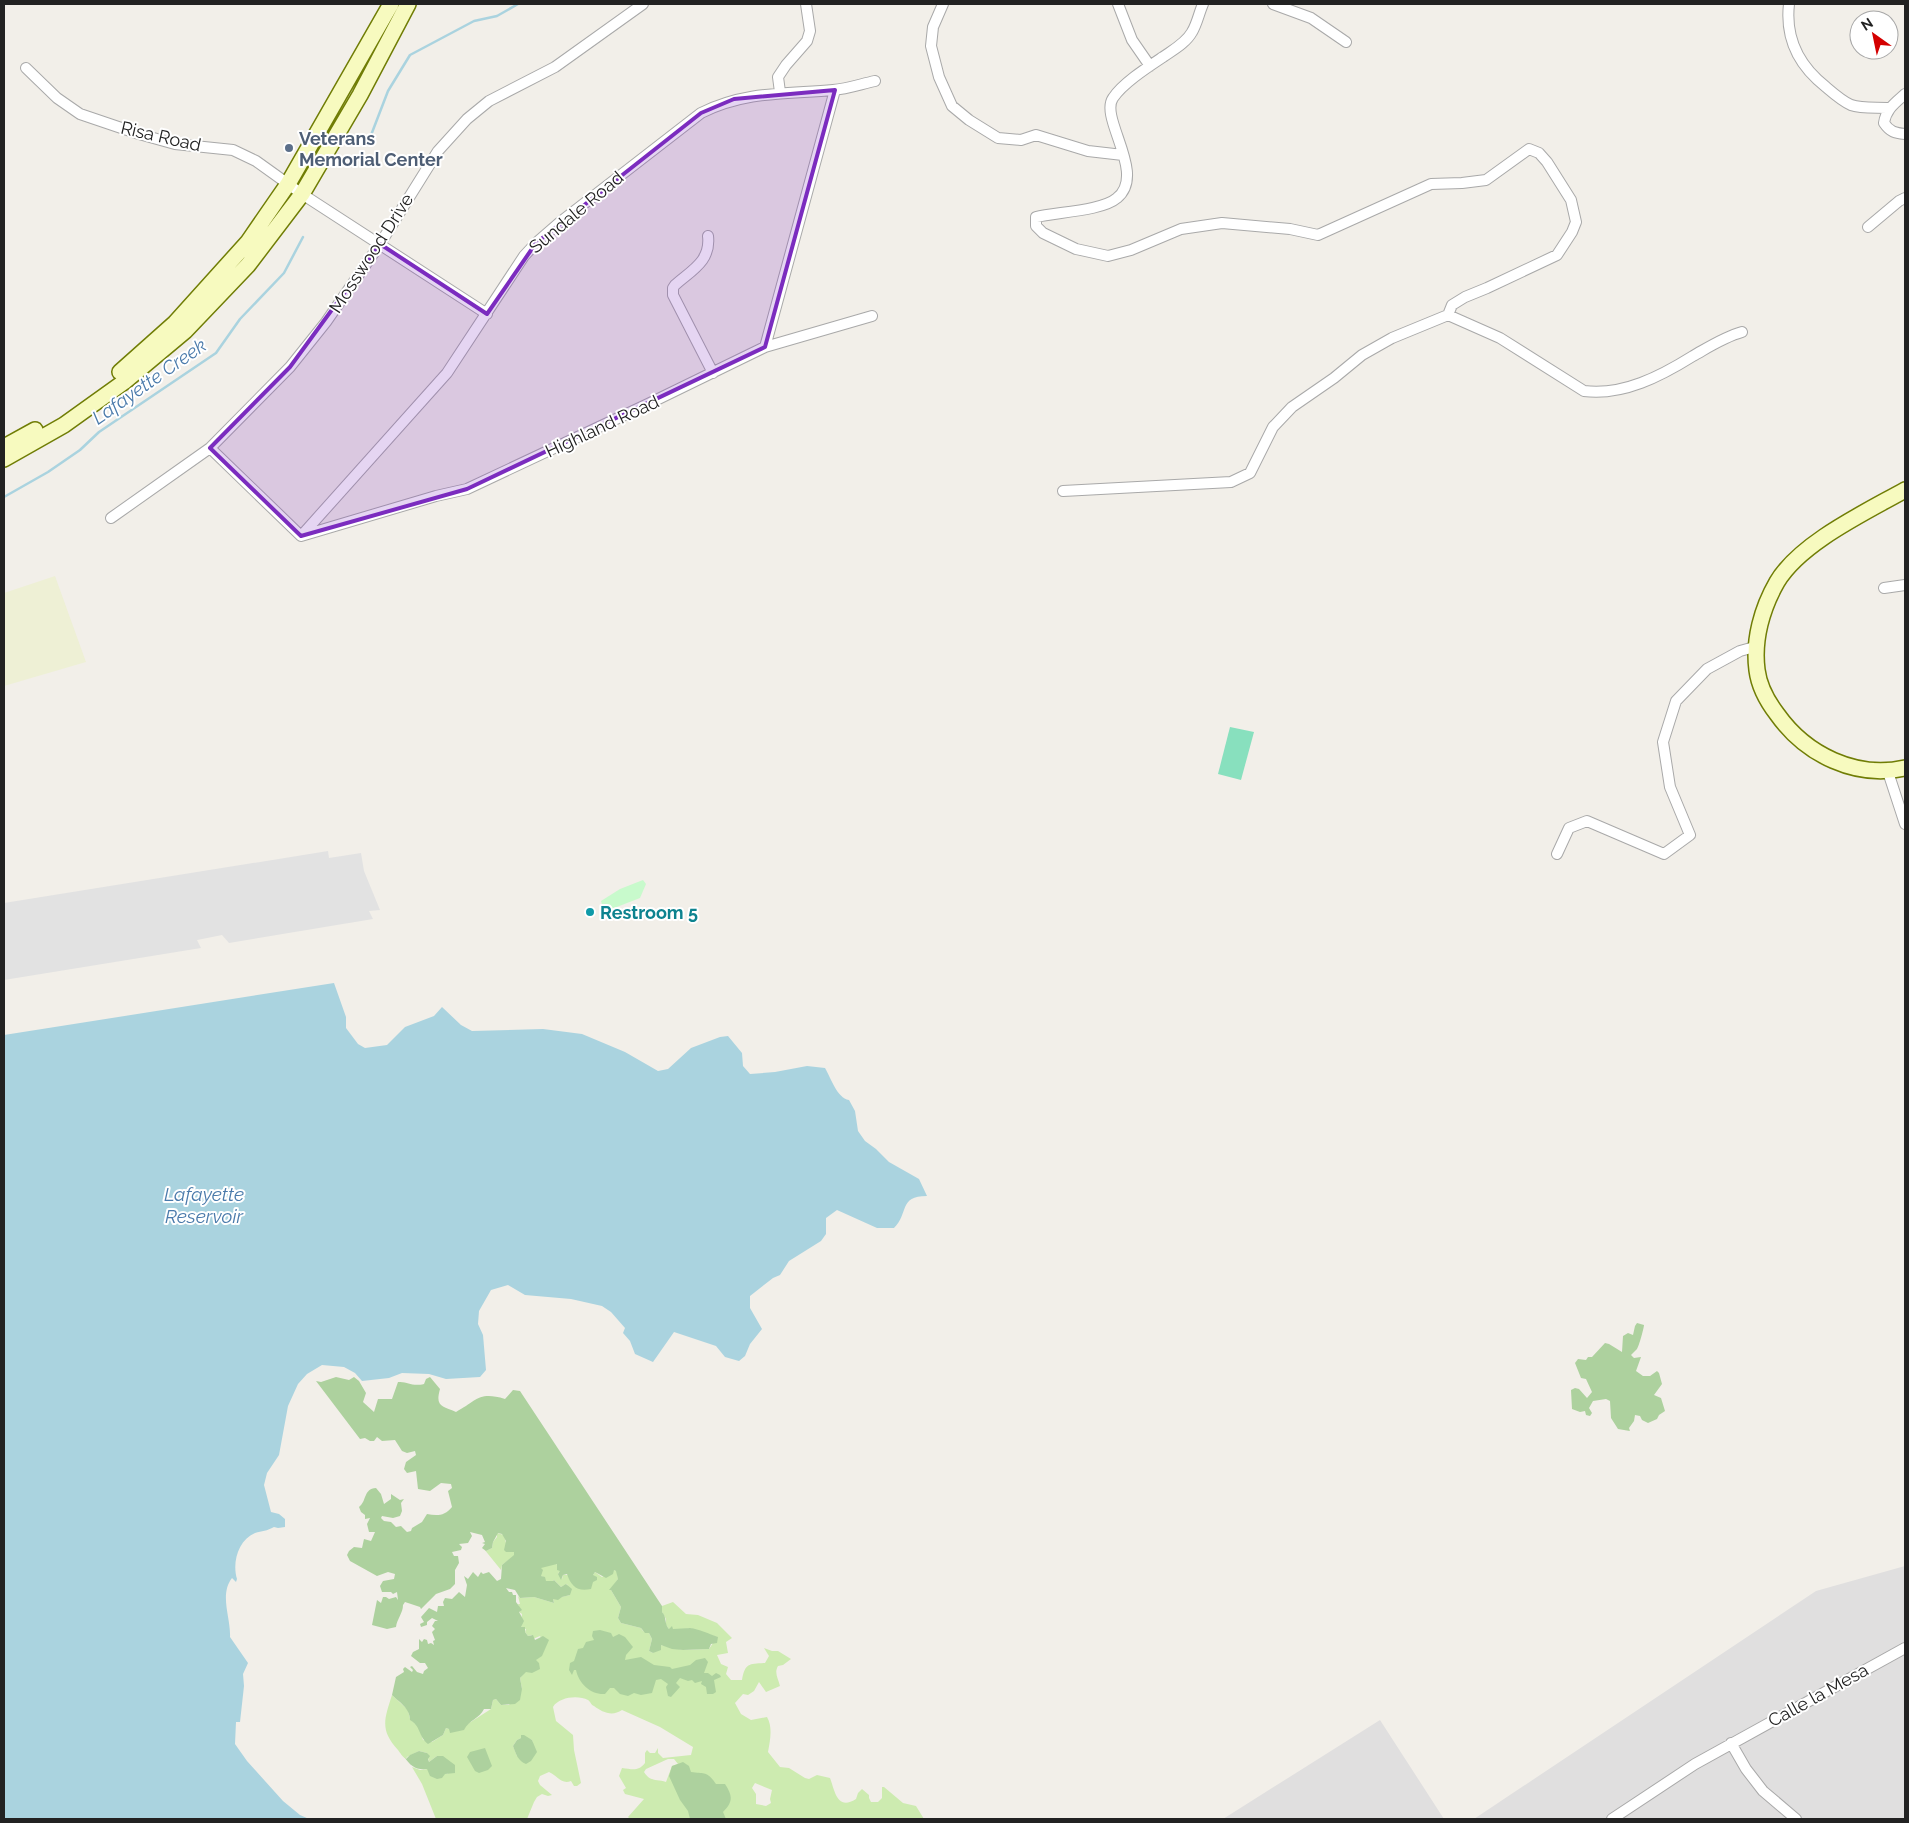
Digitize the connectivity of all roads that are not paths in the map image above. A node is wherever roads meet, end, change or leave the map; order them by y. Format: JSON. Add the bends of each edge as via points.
{"nodes":[{"id":1,"x":391,"y":4,"type":"edge"},
{"id":2,"x":408,"y":4,"type":"edge"},
{"id":3,"x":642,"y":4,"type":"edge"},
{"id":4,"x":806,"y":4,"type":"edge"},
{"id":5,"x":943,"y":4,"type":"edge"},
{"id":6,"x":1118,"y":4,"type":"edge"},
{"id":7,"x":1203,"y":4,"type":"edge"},
{"id":8,"x":1273,"y":4,"type":"edge"},
{"id":9,"x":1790,"y":4,"type":"edge"},
{"id":10,"x":1346,"y":42,"type":"dead end"},
{"id":11,"x":1150,"y":66,"type":"junction"},
{"id":12,"x":26,"y":68,"type":"dead end"},
{"id":13,"x":875,"y":82,"type":"dead end"},
{"id":14,"x":835,"y":90,"type":"junction"},
{"id":15,"x":780,"y":92,"type":"junction"},
{"id":16,"x":1905,"y":94,"type":"edge"},
{"id":17,"x":1889,"y":108,"type":"junction"},
{"id":18,"x":1905,"y":134,"type":"edge"},
{"id":19,"x":1123,"y":156,"type":"junction"},
{"id":20,"x":288,"y":184,"type":"junction"},
{"id":21,"x":302,"y":194,"type":"junction"},
{"id":22,"x":1905,"y":198,"type":"edge"},
{"id":23,"x":1868,"y":228,"type":"dead end"},
{"id":24,"x":708,"y":236,"type":"dead end"},
{"id":25,"x":380,"y":244,"type":"junction"},
{"id":26,"x":487,"y":314,"type":"junction"},
{"id":27,"x":1448,"y":315,"type":"junction"},
{"id":28,"x":872,"y":316,"type":"dead end"},
{"id":29,"x":1742,"y":332,"type":"dead end"},
{"id":30,"x":765,"y":347,"type":"junction"},
{"id":31,"x":713,"y":373,"type":"junction"},
{"id":32,"x":4,"y":447,"type":"edge"},
{"id":33,"x":210,"y":448,"type":"junction"},
{"id":34,"x":4,"y":459,"type":"edge"},
{"id":35,"x":1905,"y":490,"type":"edge"},
{"id":36,"x":1063,"y":491,"type":"dead end"},
{"id":37,"x":111,"y":518,"type":"dead end"},
{"id":38,"x":301,"y":536,"type":"junction"},
{"id":39,"x":1905,"y":585,"type":"edge"},
{"id":40,"x":1884,"y":588,"type":"dead end"},
{"id":41,"x":1758,"y":646,"type":"junction"},
{"id":42,"x":1905,"y":768,"type":"edge"},
{"id":43,"x":1888,"y":772,"type":"junction"},
{"id":44,"x":1905,"y":824,"type":"edge"},
{"id":45,"x":1557,"y":854,"type":"dead end"},
{"id":46,"x":1905,"y":1648,"type":"edge"},
{"id":47,"x":1731,"y":1743,"type":"junction"},
{"id":48,"x":1612,"y":1819,"type":"edge"},
{"id":49,"x":1796,"y":1819,"type":"edge"}],
"edges":[{"from":1,"to":20,"type":"main road"},
{"from":2,"to":21,"type":"main road"},
{"from":3,"to":25,"type":"street","name":"Mosswood Drive","via":[[554,68],[489,101],[467,118],[438,151]]},
{"from":4,"to":15,"type":"street","via":[[810,31],[778,78]]},
{"from":5,"to":19,"type":"street","via":[[932,27],[931,46],[939,77],[952,106],[998,138],[1021,140],[1036,136],[1088,151]]},
{"from":6,"to":11,"type":"street","via":[[1132,40]]},
{"from":7,"to":11,"type":"street","via":[[1192,33]]},
{"from":8,"to":10,"type":"street","via":[[1311,18]]},
{"from":9,"to":17,"type":"street","via":[[1789,30],[1794,49],[1805,68],[1852,105]]},
{"from":11,"to":19,"type":"street","via":[[1112,99],[1110,110]]},
{"from":12,"to":20,"type":"street","name":"Risa Road","via":[[57,98],[80,114],[175,144],[233,150],[256,161]]},
{"from":13,"to":14,"type":"street","name":"Sundale Road"},
{"from":14,"to":15,"type":"street","name":"Sundale Road"},
{"from":14,"to":30,"type":"street"},
{"from":15,"to":26,"type":"street","name":"Sundale Road","via":[[734,99],[701,113],[536,243]]},
{"from":16,"to":17,"type":"street"},
{"from":17,"to":18,"type":"street","via":[[1884,123],[1888,130]]},
{"from":19,"to":27,"type":"street","via":[[1128,183],[1117,198],[1095,208],[1036,217],[1036,226],[1043,233],[1076,249],[1108,256],[1181,229],[1222,223],[1318,235],[1431,184],[1486,180],[1529,149],[1539,153],[1572,200],[1576,222],[1572,232],[1557,255],[1465,296],[1452,305]]},
{"from":20,"to":21,"type":"street","name":"Risa Road"},
{"from":20,"to":32,"type":"main road","via":[[236,257],[175,323],[118,374],[57,418]]},
{"from":21,"to":25,"type":"street","name":"Risa Road"},
{"from":21,"to":34,"type":"main road","via":[[248,265],[185,331],[124,382],[64,425]]},
{"from":22,"to":23,"type":"street"},
{"from":24,"to":31,"type":"street","via":[[704,260],[675,285],[673,295]]},
{"from":25,"to":26,"type":"street","name":"Risa Road"},
{"from":25,"to":33,"type":"street","name":"Mosswood Drive","via":[[290,367]]},
{"from":26,"to":38,"type":"street","name":"Sundale Road","via":[[448,373]]},
{"from":27,"to":29,"type":"street","via":[[1500,338],[1584,391],[1599,393],[1667,372],[1726,336]]},
{"from":27,"to":36,"type":"street","via":[[1392,338],[1362,355],[1292,407],[1273,427],[1250,473],[1231,482]]},
{"from":28,"to":30,"type":"street","name":"Highland Road"},
{"from":30,"to":31,"type":"street","name":"Highland Road"},
{"from":31,"to":38,"type":"street","name":"Highland Road","via":[[467,489]]},
{"from":33,"to":37,"type":"street","name":"Mosswood Drive"},
{"from":33,"to":38,"type":"street"},
{"from":35,"to":41,"type":"main road","via":[[1839,528],[1796,558],[1778,581],[1764,608]]},
{"from":39,"to":40,"type":"street"},
{"from":41,"to":43,"type":"main road","via":[[1757,670],[1763,691],[1792,734],[1841,764]]},
{"from":41,"to":45,"type":"street","via":[[1740,651],[1707,669],[1676,701],[1663,742],[1670,787],[1690,835],[1664,854],[1587,821],[1569,828]]},
{"from":42,"to":43,"type":"main road"},
{"from":43,"to":44,"type":"street"},
{"from":46,"to":47,"type":"street","name":"Calle la Mesa"},
{"from":47,"to":48,"type":"street","name":"Calle la Mesa"},
{"from":47,"to":49,"type":"street","via":[[1763,1791]]}]}
